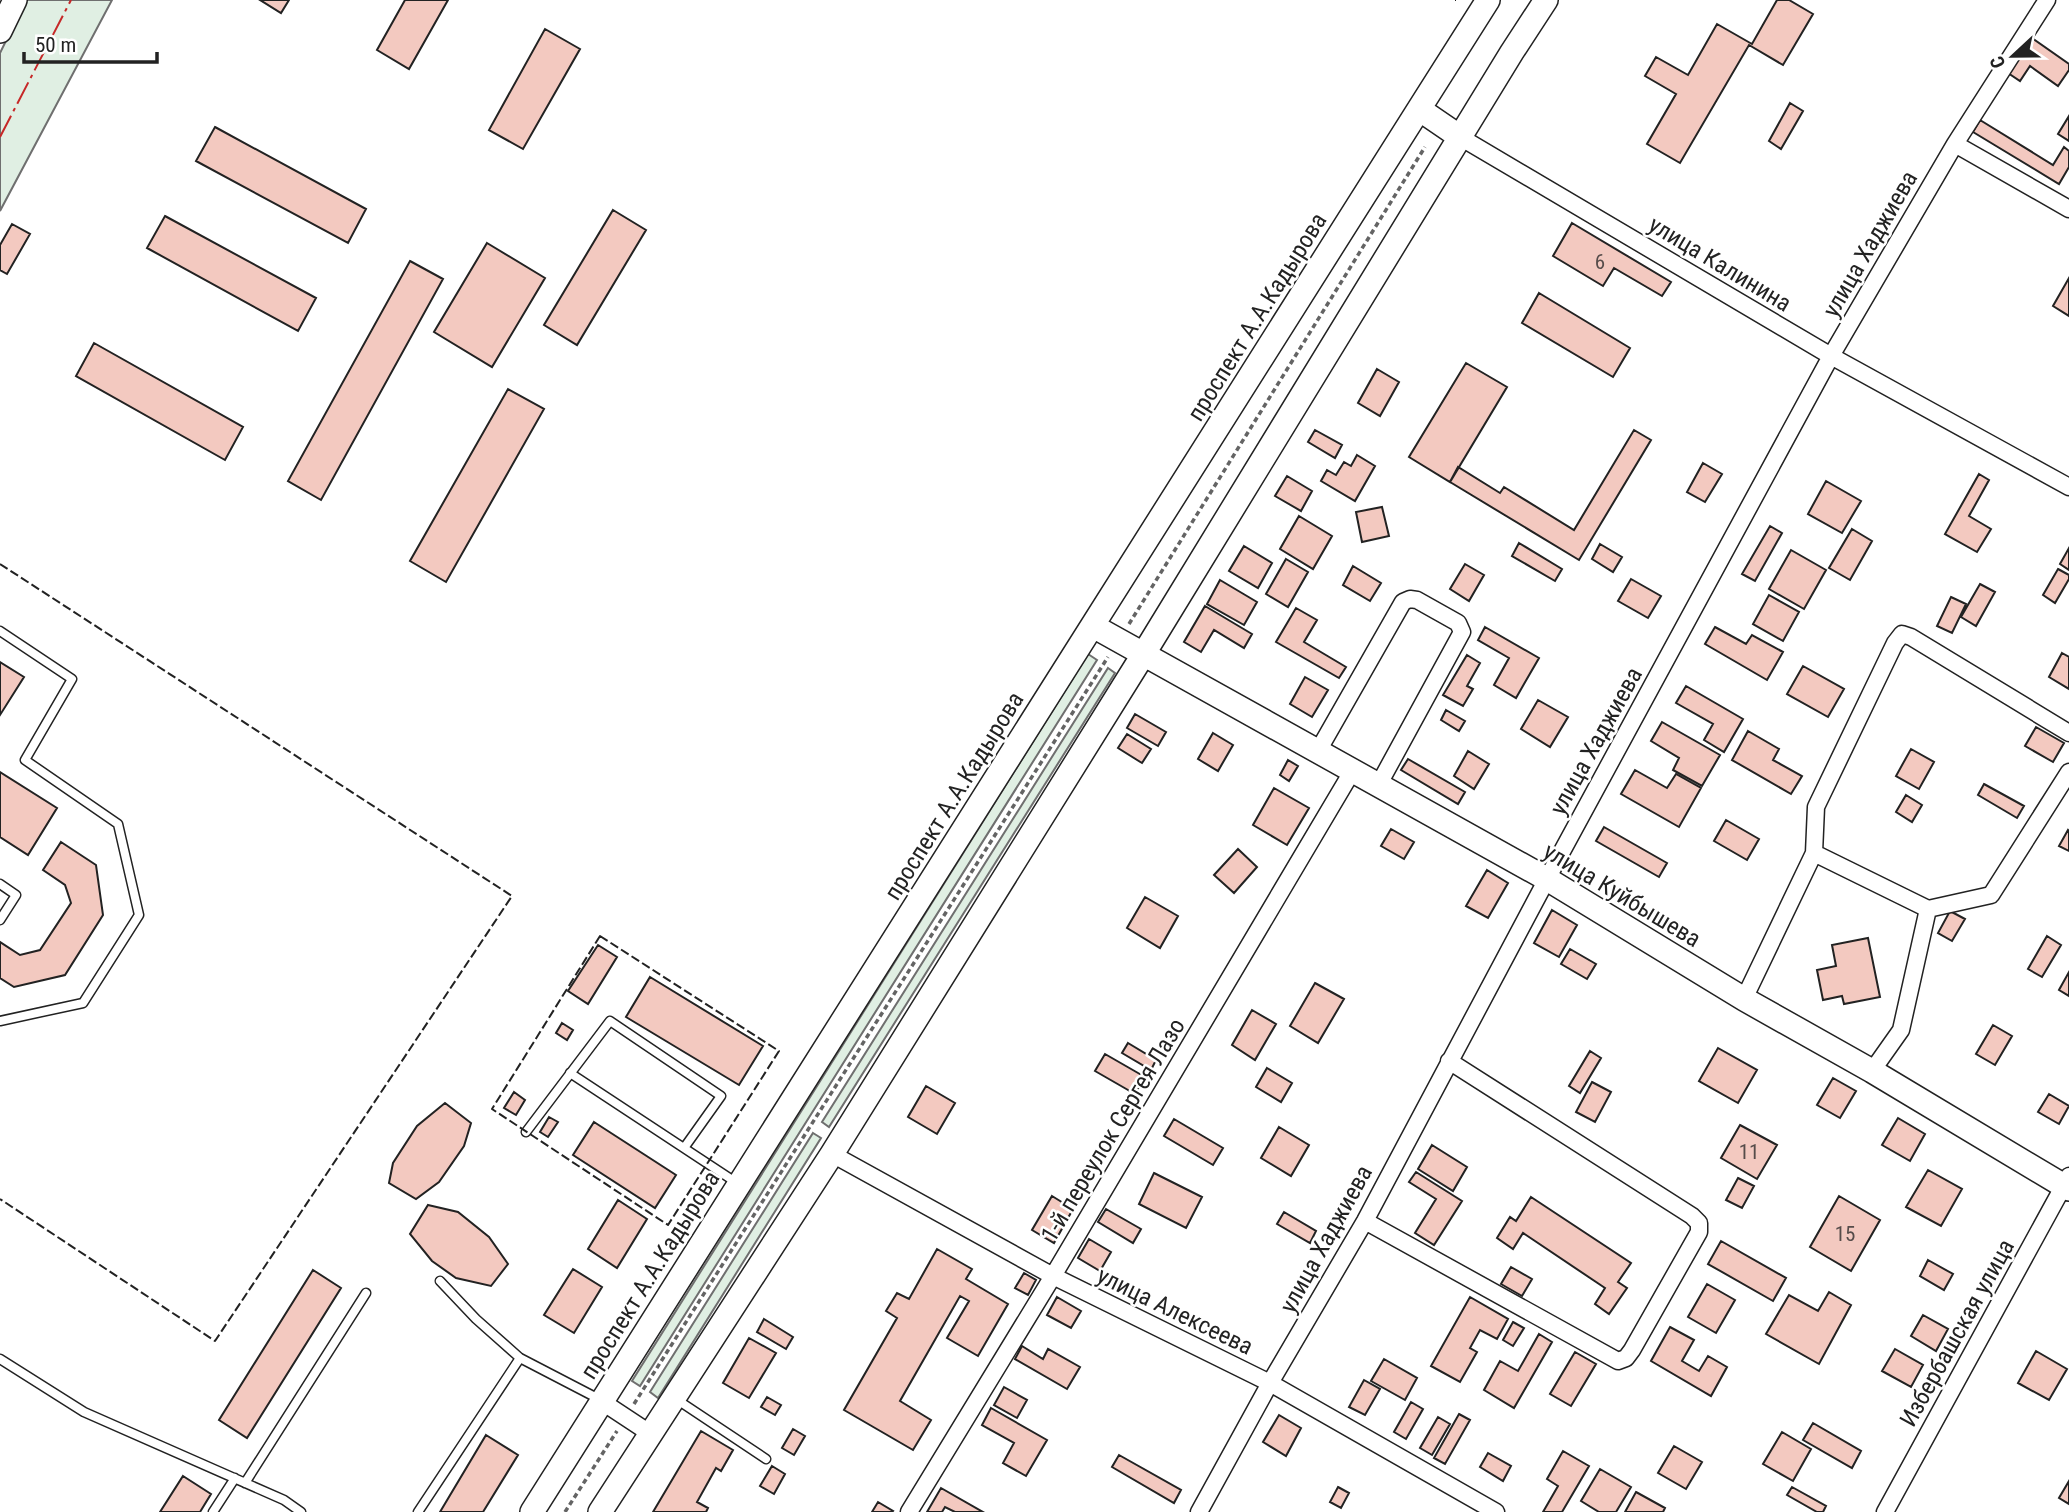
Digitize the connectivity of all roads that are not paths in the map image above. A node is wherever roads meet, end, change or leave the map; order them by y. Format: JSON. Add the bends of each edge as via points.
{"nodes":[{"id":1,"x":15,"y":0,"type":"edge"},
{"id":2,"x":1488,"y":0,"type":"edge"},
{"id":3,"x":1546,"y":0,"type":"edge"},
{"id":4,"x":2047,"y":0,"type":"edge"},
{"id":5,"x":0,"y":31,"type":"edge"},
{"id":6,"x":1419,"y":109,"type":"junction"},
{"id":7,"x":1460,"y":137,"type":"junction"},
{"id":8,"x":1955,"y":144,"type":"junction"},
{"id":9,"x":2069,"y":209,"type":"edge"},
{"id":10,"x":1831,"y":356,"type":"junction"},
{"id":11,"x":2069,"y":487,"type":"edge"},
{"id":12,"x":1093,"y":626,"type":"junction"},
{"id":13,"x":0,"y":631,"type":"edge"},
{"id":14,"x":1143,"y":654,"type":"junction"},
{"id":15,"x":2069,"y":733,"type":"edge"},
{"id":16,"x":1318,"y":751,"type":"junction"},
{"id":17,"x":1353,"y":770,"type":"junction"},
{"id":18,"x":2069,"y":772,"type":"edge"},
{"id":19,"x":1378,"y":784,"type":"junction"},
{"id":20,"x":1814,"y":853,"type":"junction"},
{"id":21,"x":1546,"y":879,"type":"junction"},
{"id":22,"x":0,"y":884,"type":"edge"},
{"id":23,"x":1928,"y":909,"type":"junction"},
{"id":24,"x":0,"y":920,"type":"edge"},
{"id":25,"x":1744,"y":999,"type":"junction"},
{"id":26,"x":0,"y":1021,"type":"edge"},
{"id":27,"x":1448,"y":1061,"type":"junction"},
{"id":28,"x":1872,"y":1071,"type":"junction"},
{"id":29,"x":570,"y":1073,"type":"junction"},
{"id":30,"x":526,"y":1132,"type":"dead end"},
{"id":31,"x":684,"y":1148,"type":"junction"},
{"id":32,"x":832,"y":1154,"type":"junction"},
{"id":33,"x":2067,"y":1184,"type":"edge"},
{"id":34,"x":739,"y":1185,"type":"junction"},
{"id":35,"x":1365,"y":1221,"type":"junction"},
{"id":36,"x":1053,"y":1276,"type":"junction"},
{"id":37,"x":440,"y":1281,"type":"dead end"},
{"id":38,"x":366,"y":1293,"type":"dead end"},
{"id":39,"x":520,"y":1358,"type":"junction"},
{"id":40,"x":0,"y":1359,"type":"edge"},
{"id":41,"x":1270,"y":1383,"type":"junction"},
{"id":42,"x":675,"y":1398,"type":"junction"},
{"id":43,"x":601,"y":1401,"type":"junction"},
{"id":44,"x":651,"y":1434,"type":"junction"},
{"id":45,"x":766,"y":1459,"type":"dead end"},
{"id":46,"x":235,"y":1478,"type":"junction"},
{"id":47,"x":246,"y":1483,"type":"junction"},
{"id":48,"x":213,"y":1512,"type":"edge"},
{"id":49,"x":301,"y":1512,"type":"edge"},
{"id":50,"x":418,"y":1512,"type":"edge"},
{"id":51,"x":532,"y":1512,"type":"edge"},
{"id":52,"x":600,"y":1512,"type":"edge"},
{"id":53,"x":909,"y":1512,"type":"edge"},
{"id":54,"x":1199,"y":1512,"type":"edge"},
{"id":55,"x":1496,"y":1512,"type":"edge"},
{"id":56,"x":1885,"y":1512,"type":"edge"}],
"edges":[{"from":1,"to":5,"type":"street"},
{"from":2,"to":6,"type":"street","name":"проспект А.А.Кадырова"},
{"from":3,"to":7,"type":"street"},
{"from":4,"to":8,"type":"street","name":"улица Хаджиева"},
{"from":6,"to":7,"type":"street"},
{"from":6,"to":12,"type":"street","name":"проспект А.А.Кадырова"},
{"from":7,"to":10,"type":"street","name":"улица Калинина"},
{"from":7,"to":14,"type":"street"},
{"from":8,"to":9,"type":"street"},
{"from":8,"to":10,"type":"street","name":"улица Хаджиева"},
{"from":10,"to":11,"type":"street","name":"улица Калинина"},
{"from":10,"to":21,"type":"street","name":"улица Хаджиева"},
{"from":12,"to":14,"type":"street","name":"улица Куйбышева"},
{"from":12,"to":34,"type":"street","name":"проспект А.А.Кадырова"},
{"from":13,"to":26,"type":"lane","via":[[72,679],[25,760],[118,824],[139,915],[83,1003]]},
{"from":14,"to":16,"type":"street","name":"улица Куйбышева"},
{"from":14,"to":32,"type":"street"},
{"from":15,"to":20,"type":"street","via":[[1902,634],[1816,807]]},
{"from":16,"to":17,"type":"street","name":"улица Куйбышева"},
{"from":16,"to":19,"type":"street","via":[[1404,603],[1417,600],[1458,623],[1462,632]]},
{"from":17,"to":19,"type":"street","name":"улица Куйбышева"},
{"from":17,"to":36,"type":"street","name":"1-й переулок Сергея Лазо"},
{"from":18,"to":23,"type":"street","via":[[1991,895]]},
{"from":19,"to":21,"type":"street","name":"улица Куйбышева"},
{"from":20,"to":23,"type":"street"},
{"from":20,"to":25,"type":"street"},
{"from":21,"to":25,"type":"street","name":"улица Куйбышева"},
{"from":21,"to":27,"type":"street","name":"улица Хаджиева"},
{"from":22,"to":24,"type":"lane","via":[[16,895]]},
{"from":23,"to":28,"type":"street","via":[[1901,1030]]},
{"from":25,"to":28,"type":"street","name":"улица Куйбышева"},
{"from":27,"to":35,"type":"street","name":"улица Хаджиева"},
{"from":27,"to":35,"type":"street","via":[[1692,1216],[1699,1223],[1699,1233],[1632,1350],[1618,1360]]},
{"from":28,"to":33,"type":"street","name":"улица Куйбышева"},
{"from":29,"to":30,"type":"lane"},
{"from":29,"to":31,"type":"lane"},
{"from":29,"to":31,"type":"lane","via":[[610,1021],[621,1028],[721,1096]]},
{"from":31,"to":34,"type":"lane"},
{"from":32,"to":36,"type":"street","name":"улица Алексеева"},
{"from":32,"to":42,"type":"street"},
{"from":33,"to":56,"type":"street","name":"Избербашская улица"},
{"from":34,"to":43,"type":"street","name":"проспект А.А.Кадырова"},
{"from":35,"to":41,"type":"street","name":"улица Хаджиева"},
{"from":36,"to":41,"type":"street","name":"улица Алексеева"},
{"from":36,"to":53,"type":"street","name":"1-й переулок Сергея Лазо"},
{"from":37,"to":39,"type":"lane"},
{"from":38,"to":47,"type":"lane"},
{"from":39,"to":43,"type":"lane"},
{"from":39,"to":50,"type":"lane"},
{"from":40,"to":46,"type":"lane","via":[[84,1412]]},
{"from":41,"to":54,"type":"street","name":"улица Хаджиева"},
{"from":41,"to":55,"type":"street","name":"улица Алексеева"},
{"from":42,"to":44,"type":"street"},
{"from":42,"to":45,"type":"lane"},
{"from":43,"to":44,"type":"street"},
{"from":43,"to":51,"type":"street","name":"проспект А.А.Кадырова"},
{"from":44,"to":52,"type":"street"},
{"from":46,"to":47,"type":"lane"},
{"from":46,"to":48,"type":"lane"},
{"from":47,"to":49,"type":"lane"}]}
